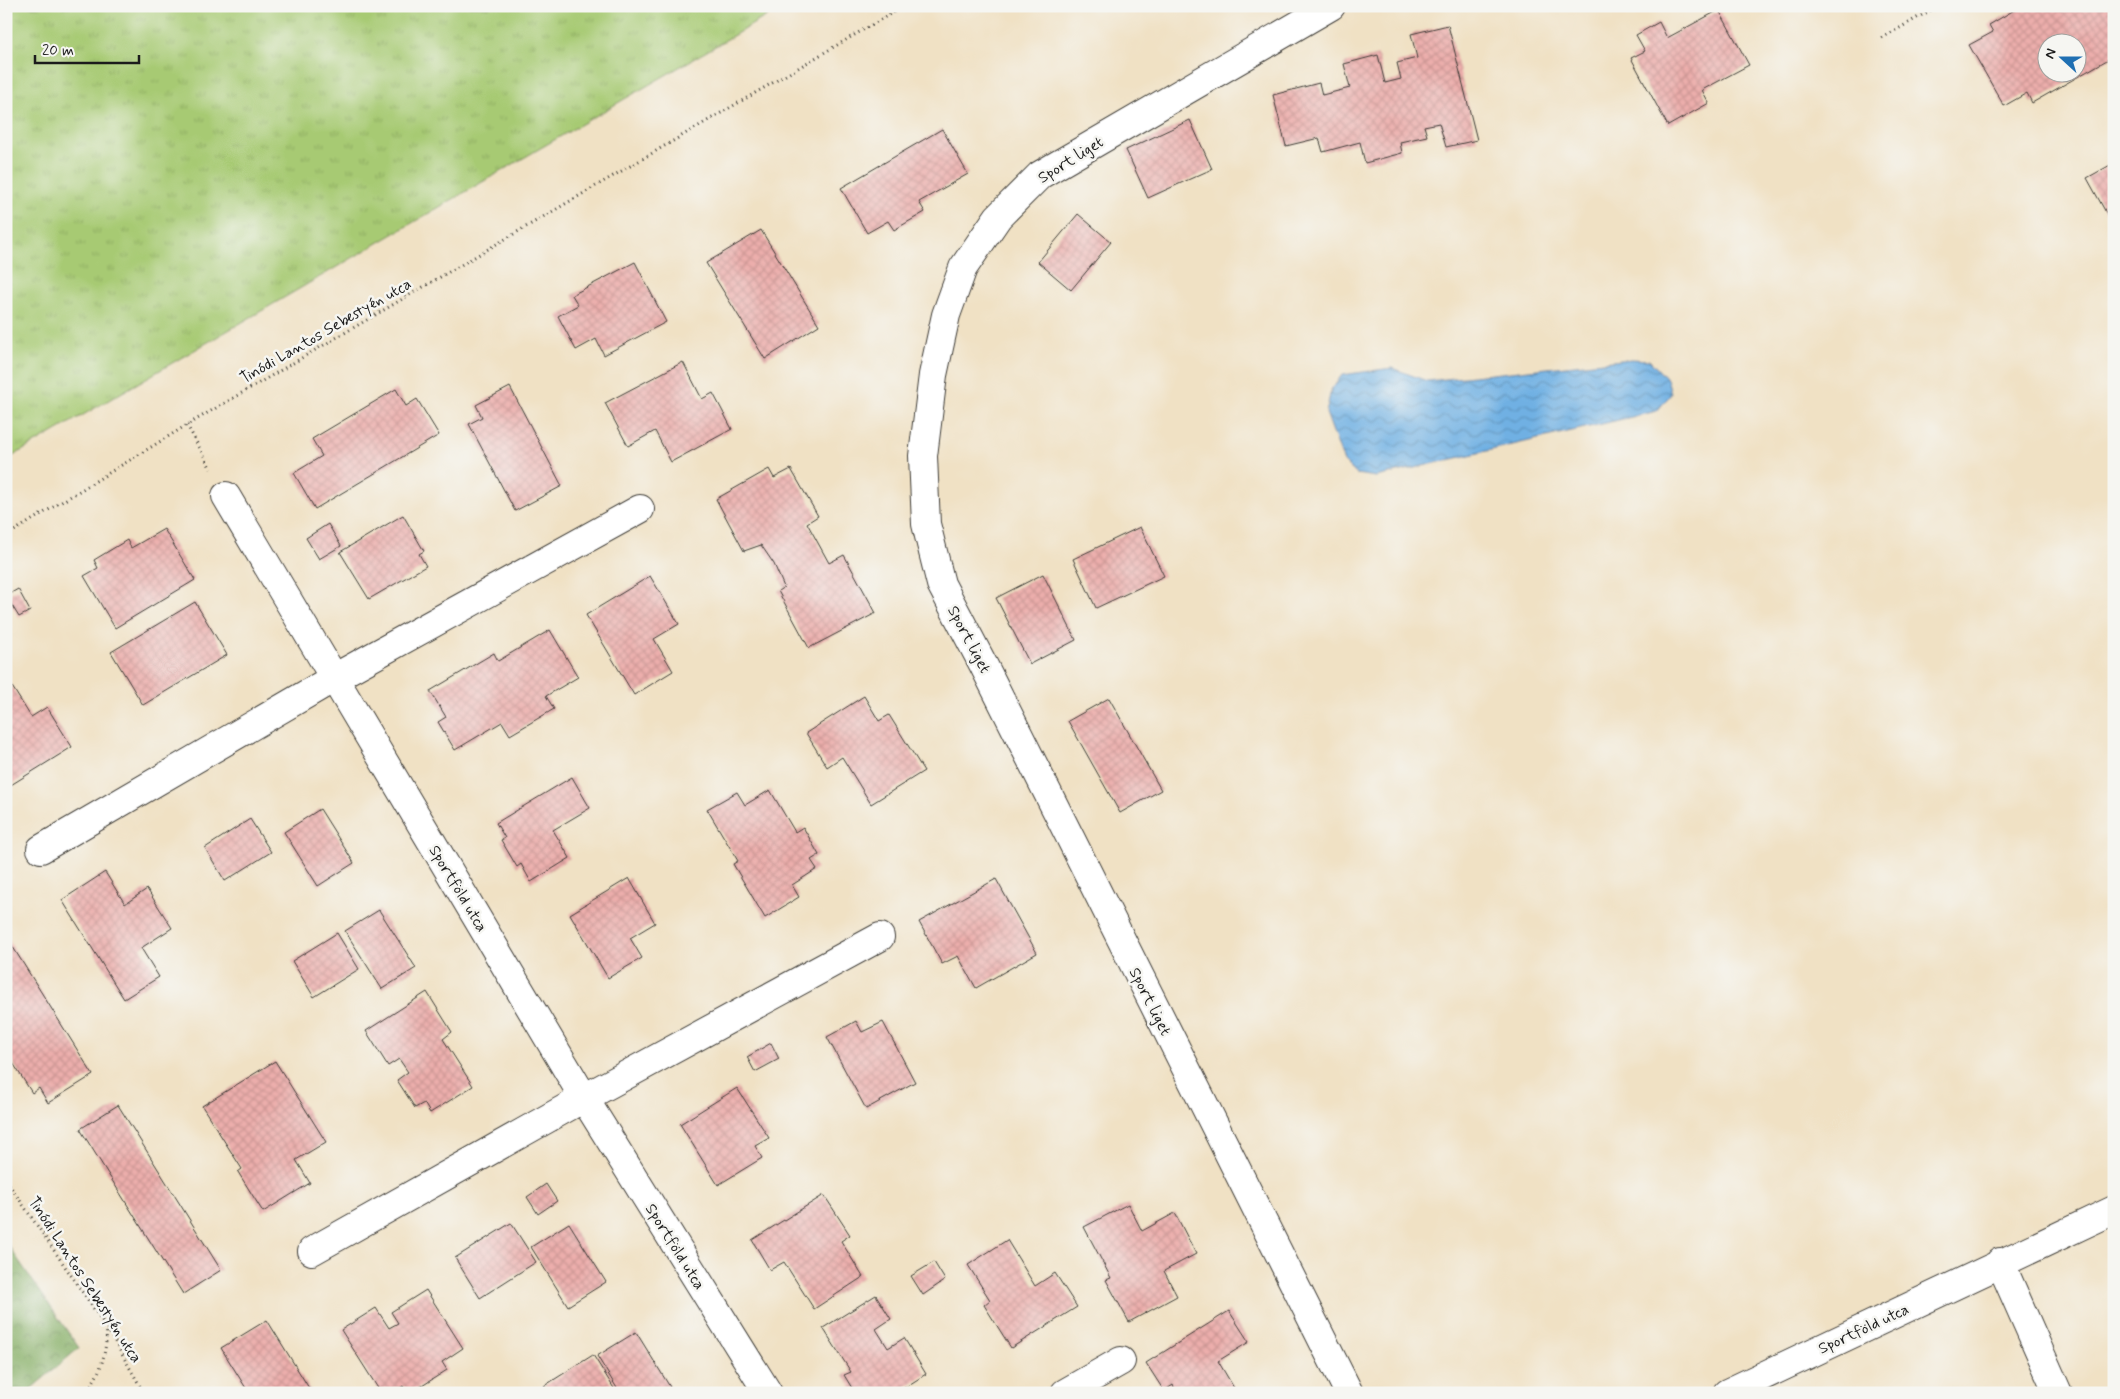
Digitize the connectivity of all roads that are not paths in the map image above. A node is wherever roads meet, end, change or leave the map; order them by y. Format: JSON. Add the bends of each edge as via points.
{"nodes":[{"id":1,"x":1331,"y":6,"type":"edge"},
{"id":2,"x":226,"y":496,"type":"road end"},
{"id":3,"x":640,"y":509,"type":"dead end"},
{"id":4,"x":334,"y":678,"type":"junction"},
{"id":5,"x":41,"y":849,"type":"dead end"},
{"id":6,"x":880,"y":937,"type":"dead end"},
{"id":7,"x":584,"y":1098,"type":"junction"},
{"id":8,"x":2114,"y":1210,"type":"edge"},
{"id":9,"x":312,"y":1251,"type":"dead end"},
{"id":10,"x":2000,"y":1262,"type":"junction"},
{"id":11,"x":1121,"y":1361,"type":"dead end"},
{"id":12,"x":768,"y":1393,"type":"edge"},
{"id":13,"x":1065,"y":1393,"type":"edge"},
{"id":14,"x":1349,"y":1393,"type":"edge"},
{"id":15,"x":1727,"y":1393,"type":"edge"},
{"id":16,"x":2058,"y":1393,"type":"edge"}],
"edges":[{"from":1,"to":14,"type":"street","name":"Sport liget","via":[[1040,175],[998,216],[963,268],[946,315],[933,375],[923,456],[926,524],[941,584]]},
{"from":2,"to":4,"type":"street","name":"Sportföld utca"},
{"from":3,"to":4,"type":"street"},
{"from":4,"to":5,"type":"street"},
{"from":4,"to":7,"type":"street","name":"Sportföld utca"},
{"from":6,"to":7,"type":"street"},
{"from":7,"to":9,"type":"street"},
{"from":7,"to":12,"type":"street","name":"Sportföld utca"},
{"from":8,"to":10,"type":"street","name":"Sportföld utca"},
{"from":10,"to":15,"type":"street","name":"Sportföld utca"},
{"from":10,"to":16,"type":"street"},
{"from":11,"to":13,"type":"street"}]}
